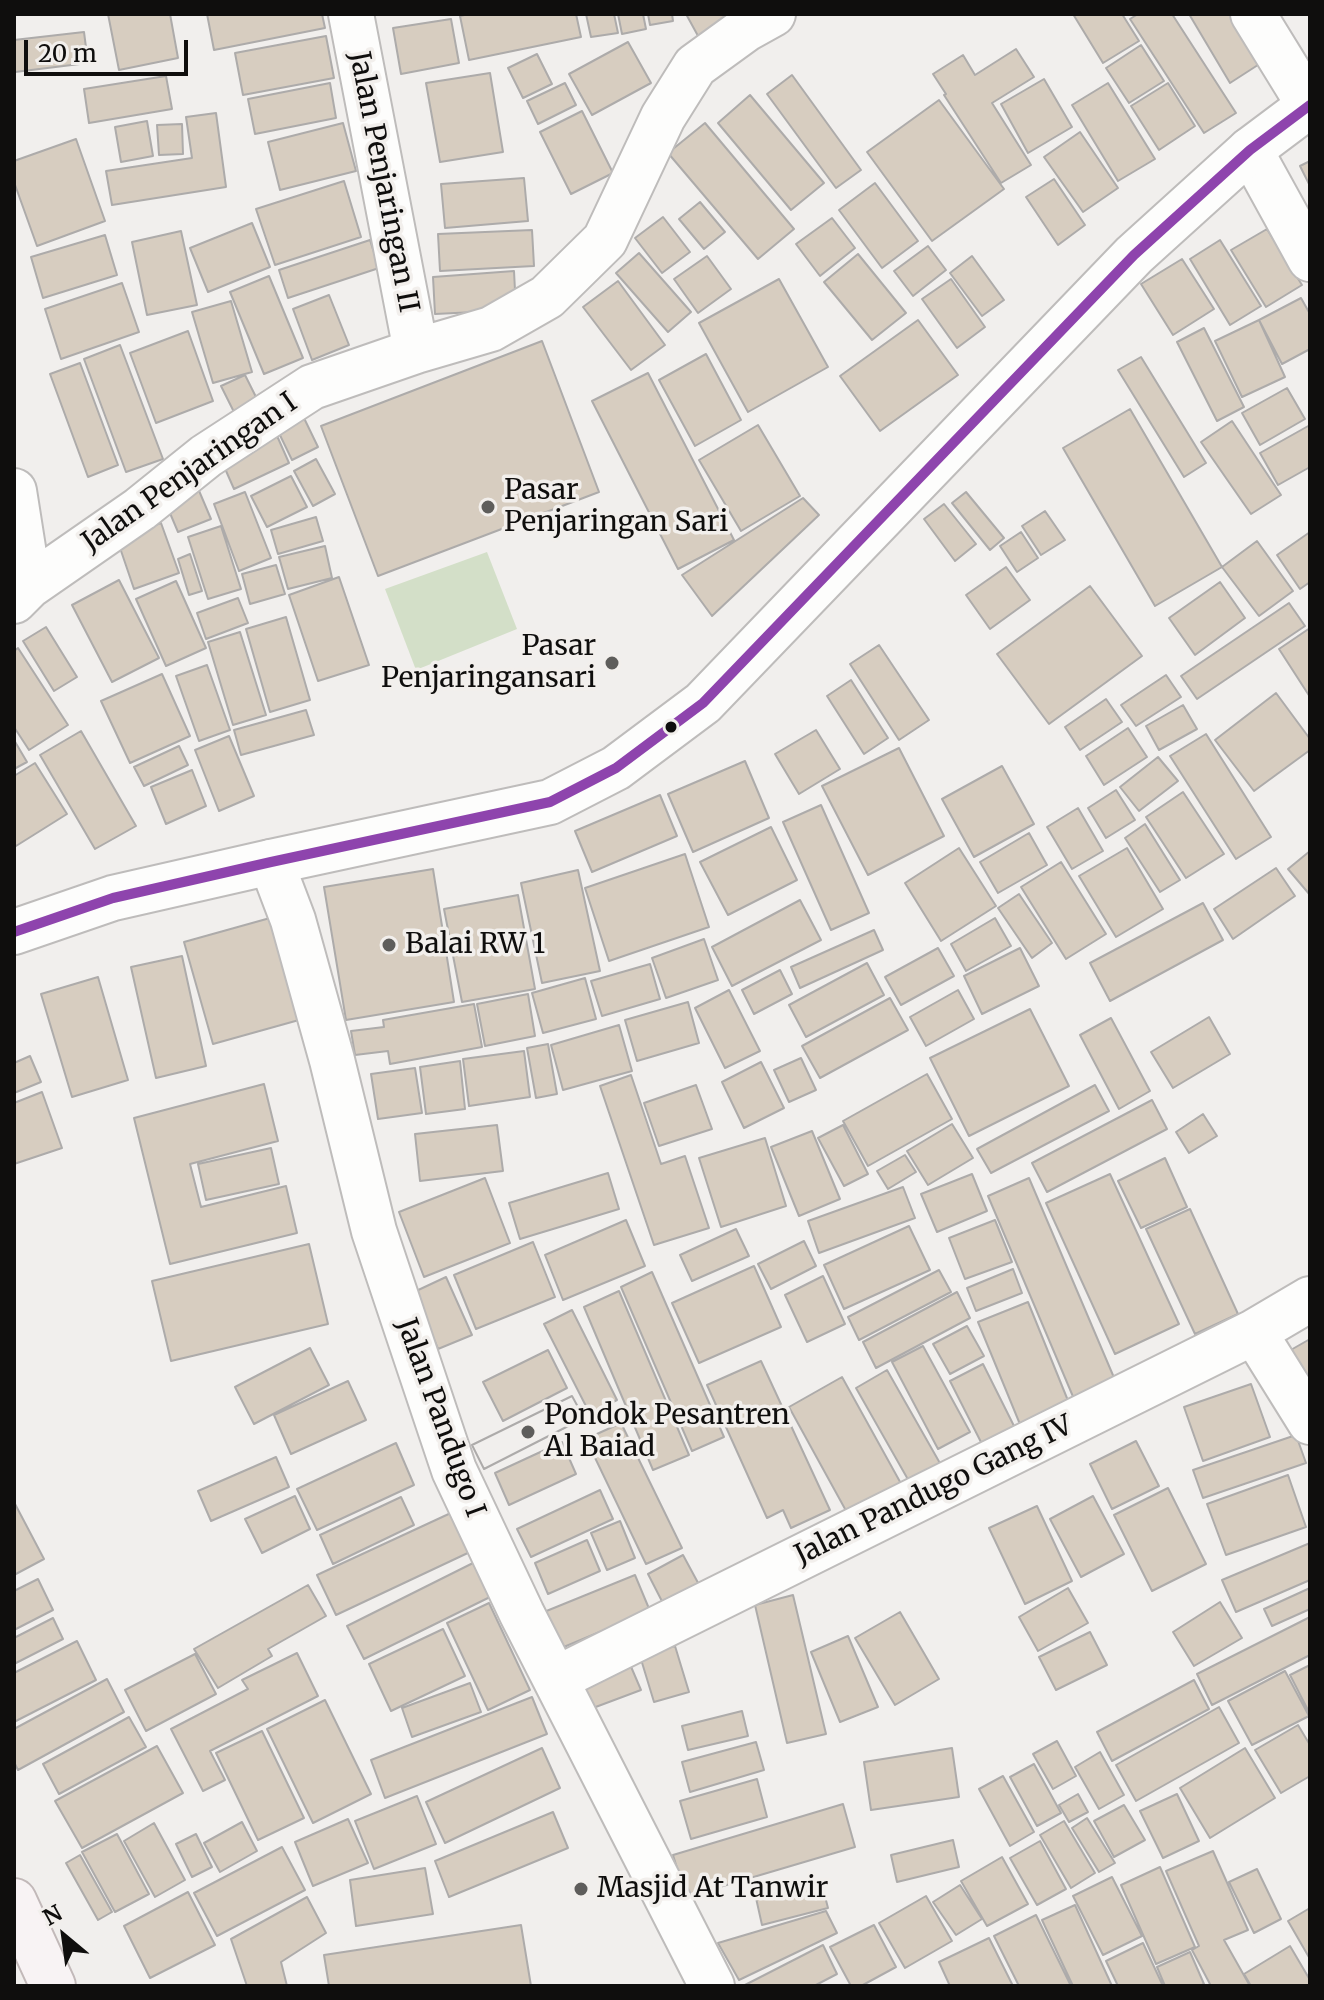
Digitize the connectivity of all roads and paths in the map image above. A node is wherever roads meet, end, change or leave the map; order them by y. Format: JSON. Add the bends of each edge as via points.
{"nodes":[{"id":1,"x":351,"y":14,"type":"edge"},
{"id":2,"x":773,"y":14,"type":"edge"},
{"id":3,"x":1253,"y":14,"type":"edge"},
{"id":4,"x":1310,"y":105,"type":"edge"},
{"id":5,"x":1250,"y":150,"type":"junction"},
{"id":6,"x":1310,"y":259,"type":"edge"},
{"id":7,"x":416,"y":351,"type":"junction"},
{"id":8,"x":14,"y":491,"type":"edge"},
{"id":9,"x":21,"y":593,"type":"edge"},
{"id":10,"x":271,"y":862,"type":"junction"},
{"id":11,"x":14,"y":932,"type":"edge"},
{"id":12,"x":1310,"y":1299,"type":"edge"},
{"id":13,"x":1254,"y":1332,"type":"junction"},
{"id":14,"x":1310,"y":1422,"type":"edge"},
{"id":15,"x":556,"y":1679,"type":"junction"},
{"id":16,"x":14,"y":1901,"type":"edge"},
{"id":17,"x":53,"y":1986,"type":"edge"},
{"id":18,"x":712,"y":1986,"type":"edge"}],
"edges":[{"from":1,"to":7,"type":"street","name":"Jalan Penjaringan II"},
{"from":2,"to":7,"type":"street","name":"Jalan Penjaringan I","via":[[695,66],[663,117],[605,240],[547,297],[491,329]]},
{"from":3,"to":4,"type":"street"},
{"from":4,"to":5,"type":"street"},
{"from":5,"to":6,"type":"street"},
{"from":5,"to":10,"type":"street","via":[[1134,255],[703,703],[616,768],[550,802]]},
{"from":7,"to":9,"type":"street","name":"Jalan Penjaringan I","via":[[312,387],[206,456]]},
{"from":8,"to":9,"type":"street"},
{"from":10,"to":11,"type":"street","via":[[113,898]]},
{"from":10,"to":15,"type":"street","name":"Jalan Pandugo I","via":[[329,1047],[374,1231],[454,1470]]},
{"from":12,"to":13,"type":"street","name":"Jalan Pandugo Gang IV"},
{"from":13,"to":14,"type":"street"},
{"from":13,"to":15,"type":"street","name":"Jalan Pandugo Gang IV"},
{"from":15,"to":18,"type":"street","name":"Jalan Pandugo I"},
{"from":16,"to":17,"type":"main road"}]}
